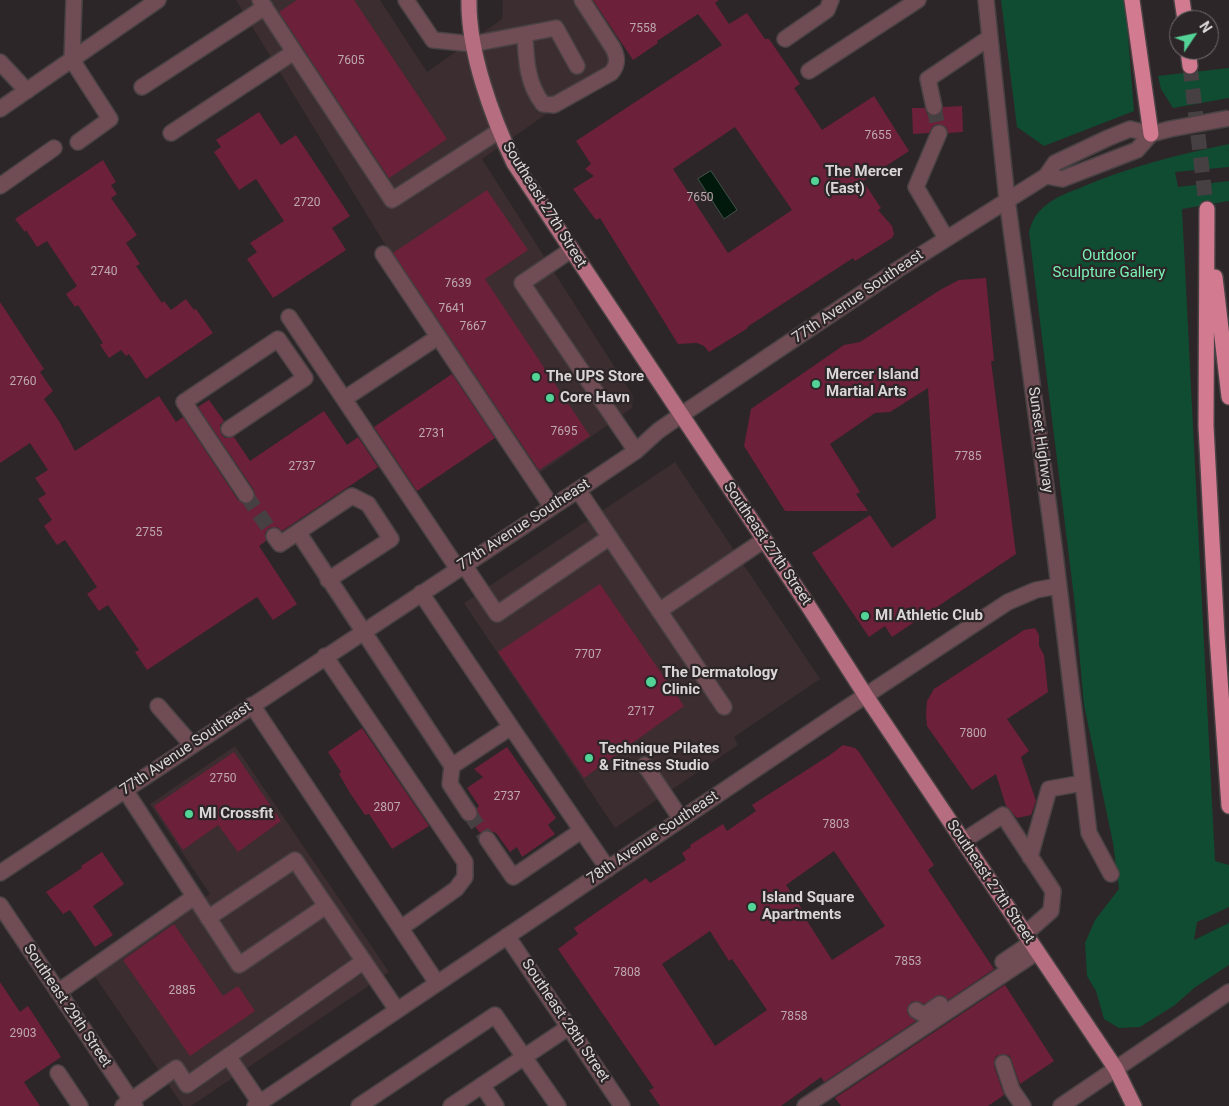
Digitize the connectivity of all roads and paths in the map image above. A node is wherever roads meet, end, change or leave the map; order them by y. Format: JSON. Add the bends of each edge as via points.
{"nodes":[{"id":1,"x":74,"y":0,"type":"edge"},
{"id":2,"x":158,"y":0,"type":"edge"},
{"id":3,"x":406,"y":0,"type":"edge"},
{"id":4,"x":468,"y":0,"type":"edge"},
{"id":5,"x":582,"y":0,"type":"edge"},
{"id":6,"x":831,"y":0,"type":"edge"},
{"id":7,"x":918,"y":0,"type":"edge"},
{"id":8,"x":986,"y":0,"type":"edge"},
{"id":9,"x":1132,"y":0,"type":"edge"},
{"id":10,"x":262,"y":4,"type":"edge"},
{"id":11,"x":525,"y":35,"type":"junction"},
{"id":12,"x":989,"y":38,"type":"junction"},
{"id":13,"x":785,"y":39,"type":"dead end"},
{"id":14,"x":473,"y":44,"type":"junction"},
{"id":15,"x":294,"y":52,"type":"junction"},
{"id":16,"x":72,"y":60,"type":"junction"},
{"id":17,"x":1189,"y":60,"type":"edge"},
{"id":18,"x":0,"y":62,"type":"edge"},
{"id":19,"x":577,"y":66,"type":"dead end"},
{"id":20,"x":1190,"y":66,"type":"tunnel mouth"},
{"id":21,"x":810,"y":71,"type":"dead end"},
{"id":22,"x":142,"y":87,"type":"dead end"},
{"id":23,"x":27,"y":91,"type":"junction"},
{"id":24,"x":934,"y":107,"type":"tunnel mouth"},
{"id":25,"x":0,"y":109,"type":"edge"},
{"id":26,"x":1229,"y":118,"type":"edge"},
{"id":27,"x":498,"y":131,"type":"junction"},
{"id":28,"x":171,"y":133,"type":"dead end"},
{"id":29,"x":939,"y":133,"type":"tunnel mouth"},
{"id":30,"x":1151,"y":134,"type":"junction"},
{"id":31,"x":78,"y":142,"type":"dead end"},
{"id":32,"x":54,"y":148,"type":"dead end"},
{"id":33,"x":1046,"y":176,"type":"junction"},
{"id":34,"x":0,"y":186,"type":"edge"},
{"id":35,"x":1007,"y":199,"type":"junction"},
{"id":36,"x":946,"y":238,"type":"junction"},
{"id":37,"x":572,"y":250,"type":"junction"},
{"id":38,"x":383,"y":254,"type":"dead end"},
{"id":39,"x":289,"y":317,"type":"dead end"},
{"id":40,"x":438,"y":337,"type":"junction"},
{"id":41,"x":1229,"y":397,"type":"edge"},
{"id":42,"x":344,"y":399,"type":"junction"},
{"id":43,"x":681,"y":414,"type":"junction"},
{"id":44,"x":220,"y":435,"type":"junction"},
{"id":45,"x":636,"y":451,"type":"junction"},
{"id":46,"x":578,"y":490,"type":"junction"},
{"id":47,"x":246,"y":495,"type":"tunnel mouth"},
{"id":48,"x":552,"y":507,"type":"junction"},
{"id":49,"x":298,"y":532,"type":"junction"},
{"id":50,"x":274,"y":536,"type":"dead end"},
{"id":51,"x":610,"y":538,"type":"junction"},
{"id":52,"x":764,"y":540,"type":"junction"},
{"id":53,"x":461,"y":567,"type":"junction"},
{"id":54,"x":328,"y":580,"type":"junction"},
{"id":55,"x":1058,"y":586,"type":"junction"},
{"id":56,"x":421,"y":593,"type":"junction"},
{"id":57,"x":659,"y":611,"type":"junction"},
{"id":58,"x":362,"y":632,"type":"junction"},
{"id":59,"x":325,"y":656,"type":"junction"},
{"id":60,"x":866,"y":696,"type":"junction"},
{"id":61,"x":252,"y":705,"type":"junction"},
{"id":62,"x":158,"y":706,"type":"dead end"},
{"id":63,"x":724,"y":707,"type":"dead end"},
{"id":64,"x":511,"y":726,"type":"junction"},
{"id":65,"x":192,"y":745,"type":"junction"},
{"id":66,"x":645,"y":765,"type":"dead end"},
{"id":67,"x":452,"y":766,"type":"junction"},
{"id":68,"x":1083,"y":782,"type":"junction"},
{"id":69,"x":124,"y":790,"type":"junction"},
{"id":70,"x":1229,"y":806,"type":"edge"},
{"id":71,"x":469,"y":813,"type":"tunnel mouth"},
{"id":72,"x":681,"y":819,"type":"junction"},
{"id":73,"x":581,"y":831,"type":"junction"},
{"id":74,"x":487,"y":839,"type":"tunnel mouth"},
{"id":75,"x":964,"y":841,"type":"junction"},
{"id":76,"x":1030,"y":857,"type":"junction"},
{"id":77,"x":608,"y":869,"type":"junction"},
{"id":78,"x":0,"y":873,"type":"edge"},
{"id":79,"x":1111,"y":874,"type":"dead end"},
{"id":80,"x":194,"y":897,"type":"junction"},
{"id":81,"x":0,"y":905,"type":"edge"},
{"id":82,"x":326,"y":906,"type":"junction"},
{"id":83,"x":208,"y":918,"type":"junction"},
{"id":84,"x":401,"y":928,"type":"junction"},
{"id":85,"x":508,"y":936,"type":"junction"},
{"id":86,"x":1031,"y":943,"type":"junction"},
{"id":87,"x":364,"y":961,"type":"junction"},
{"id":88,"x":437,"y":983,"type":"junction"},
{"id":89,"x":58,"y":992,"type":"junction"},
{"id":90,"x":1223,"y":996,"type":"edge"},
{"id":91,"x":397,"y":1010,"type":"junction"},
{"id":92,"x":916,"y":1010,"type":"dead end"},
{"id":93,"x":569,"y":1027,"type":"junction"},
{"id":94,"x":228,"y":1056,"type":"junction"},
{"id":95,"x":525,"y":1056,"type":"junction"},
{"id":96,"x":1003,"y":1063,"type":"dead end"},
{"id":97,"x":1116,"y":1069,"type":"junction"},
{"id":98,"x":58,"y":1074,"type":"dead end"},
{"id":99,"x":482,"y":1086,"type":"junction"},
{"id":100,"x":265,"y":1103,"type":"edge"},
{"id":101,"x":129,"y":1104,"type":"edge"},
{"id":102,"x":80,"y":1106,"type":"edge"},
{"id":103,"x":359,"y":1106,"type":"edge"},
{"id":104,"x":451,"y":1106,"type":"edge"},
{"id":105,"x":496,"y":1106,"type":"edge"},
{"id":106,"x":558,"y":1106,"type":"edge"},
{"id":107,"x":622,"y":1106,"type":"edge"},
{"id":108,"x":805,"y":1106,"type":"edge"},
{"id":109,"x":1022,"y":1106,"type":"edge"},
{"id":110,"x":1061,"y":1106,"type":"edge"},
{"id":111,"x":1134,"y":1106,"type":"edge"}],
"edges":[{"from":1,"to":16,"type":"street"},
{"from":2,"to":16,"type":"street"},
{"from":3,"to":14,"type":"street","via":[[433,40]]},
{"from":4,"to":14,"type":"main road","name":"Southeast 27th Street"},
{"from":5,"to":11,"type":"street","via":[[614,48],[616,67],[611,73],[554,105],[543,104],[526,61]]},
{"from":6,"to":13,"type":"street","via":[[827,10]]},
{"from":7,"to":21,"type":"street"},
{"from":8,"to":12,"type":"street","name":"Sunset Highway"},
{"from":9,"to":30,"type":"highway"},
{"from":10,"to":15,"type":"street"},
{"from":10,"to":22,"type":"street"},
{"from":11,"to":14,"type":"street"},
{"from":11,"to":19,"type":"street","via":[[556,28]]},
{"from":12,"to":24,"type":"street","via":[[928,79]]},
{"from":12,"to":35,"type":"street","name":"Sunset Highway"},
{"from":14,"to":27,"type":"main road","name":"Southeast 27th Street"},
{"from":15,"to":27,"type":"street","via":[[392,200]]},
{"from":15,"to":28,"type":"street"},
{"from":16,"to":23,"type":"street"},
{"from":16,"to":31,"type":"street","via":[[110,119]]},
{"from":17,"to":20,"type":"highway"},
{"from":18,"to":23,"type":"street"},
{"from":23,"to":25,"type":"street"},
{"from":26,"to":30,"type":"street","name":"77th Avenue Southeast","bridge":true},
{"from":27,"to":37,"type":"main road","name":"Southeast 27th Street","via":[[514,163]]},
{"from":29,"to":36,"type":"street","via":[[916,187]]},
{"from":30,"to":33,"type":"street","via":[[1137,150],[1062,179]]},
{"from":30,"to":33,"type":"street","name":"77th Avenue Southeast","via":[[1130,129],[1055,163]]},
{"from":32,"to":34,"type":"street"},
{"from":33,"to":35,"type":"street","name":"77th Avenue Southeast"},
{"from":35,"to":36,"type":"street","name":"77th Avenue Southeast"},
{"from":35,"to":55,"type":"street","name":"Sunset Highway"},
{"from":36,"to":43,"type":"street","name":"77th Avenue Southeast"},
{"from":37,"to":43,"type":"main road","name":"Southeast 27th Street"},
{"from":37,"to":45,"type":"street","via":[[522,283]]},
{"from":38,"to":40,"type":"street"},
{"from":39,"to":42,"type":"street"},
{"from":40,"to":42,"type":"street"},
{"from":40,"to":48,"type":"street"},
{"from":41,"to":70,"type":"highway","via":[[1206,202],[1206,426]]},
{"from":42,"to":53,"type":"street"},
{"from":43,"to":45,"type":"street","name":"77th Avenue Southeast"},
{"from":43,"to":52,"type":"main road","name":"Southeast 27th Street"},
{"from":44,"to":44,"type":"street","via":[[305,378],[278,339],[184,402]]},
{"from":44,"to":47,"type":"street"},
{"from":45,"to":46,"type":"street","name":"77th Avenue Southeast"},
{"from":46,"to":48,"type":"street","name":"77th Avenue Southeast"},
{"from":46,"to":51,"type":"street"},
{"from":48,"to":53,"type":"street","name":"77th Avenue Southeast"},
{"from":49,"to":50,"type":"street","via":[[280,544]]},
{"from":49,"to":54,"type":"street"},
{"from":49,"to":54,"type":"street","via":[[352,496],[368,504],[390,538]]},
{"from":51,"to":53,"type":"street","via":[[497,614]]},
{"from":51,"to":57,"type":"street"},
{"from":52,"to":57,"type":"street"},
{"from":52,"to":60,"type":"main road","name":"Southeast 27th Street"},
{"from":53,"to":56,"type":"street","name":"77th Avenue Southeast"},
{"from":54,"to":58,"type":"street"},
{"from":55,"to":60,"type":"street","name":"78th Avenue Southeast","via":[[1036,590],[1008,602]]},
{"from":55,"to":68,"type":"street","name":"Sunset Highway"},
{"from":56,"to":58,"type":"street","name":"77th Avenue Southeast"},
{"from":56,"to":64,"type":"street"},
{"from":57,"to":63,"type":"street"},
{"from":58,"to":59,"type":"street","name":"77th Avenue Southeast"},
{"from":58,"to":67,"type":"street"},
{"from":59,"to":61,"type":"street","name":"77th Avenue Southeast"},
{"from":59,"to":84,"type":"street","via":[[465,862],[465,877],[456,889]]},
{"from":60,"to":72,"type":"street","name":"78th Avenue Southeast"},
{"from":60,"to":75,"type":"main road","name":"Southeast 27th Street"},
{"from":61,"to":65,"type":"street","name":"77th Avenue Southeast"},
{"from":61,"to":84,"type":"street"},
{"from":62,"to":65,"type":"street"},
{"from":64,"to":67,"type":"street"},
{"from":64,"to":73,"type":"street"},
{"from":65,"to":69,"type":"street","name":"77th Avenue Southeast"},
{"from":66,"to":72,"type":"street"},
{"from":67,"to":71,"type":"street","via":[[450,784]]},
{"from":68,"to":76,"type":"street","via":[[1048,789]]},
{"from":68,"to":79,"type":"street","name":"Sunset Highway","via":[[1089,833]]},
{"from":69,"to":78,"type":"street","name":"77th Avenue Southeast"},
{"from":69,"to":80,"type":"street"},
{"from":72,"to":77,"type":"street","name":"78th Avenue Southeast"},
{"from":73,"to":74,"type":"street","via":[[513,878]]},
{"from":73,"to":77,"type":"street"},
{"from":75,"to":76,"type":"street","via":[[1002,815]]},
{"from":75,"to":86,"type":"main road","name":"Southeast 27th Street"},
{"from":76,"to":86,"type":"street","via":[[1053,891],[1051,911]]},
{"from":77,"to":85,"type":"street","name":"78th Avenue Southeast"},
{"from":80,"to":83,"type":"street"},
{"from":80,"to":89,"type":"street"},
{"from":81,"to":89,"type":"street","name":"Southeast 29th Street"},
{"from":82,"to":83,"type":"street","via":[[294,860]]},
{"from":82,"to":83,"type":"street","via":[[239,965]]},
{"from":82,"to":87,"type":"street"},
{"from":84,"to":88,"type":"street"},
{"from":85,"to":88,"type":"street","name":"78th Avenue Southeast"},
{"from":85,"to":93,"type":"street","name":"Southeast 28th Street"},
{"from":86,"to":92,"type":"street","via":[[924,1015]]},
{"from":86,"to":97,"type":"main road","name":"Southeast 27th Street"},
{"from":86,"to":108,"type":"street"},
{"from":87,"to":91,"type":"street"},
{"from":87,"to":94,"type":"street"},
{"from":88,"to":91,"type":"street","name":"78th Avenue Southeast"},
{"from":89,"to":101,"type":"street","name":"Southeast 29th Street"},
{"from":90,"to":97,"type":"street"},
{"from":91,"to":100,"type":"street","name":"78th Avenue Southeast"},
{"from":93,"to":95,"type":"street"},
{"from":93,"to":107,"type":"street","name":"Southeast 28th Street"},
{"from":94,"to":100,"type":"street"},
{"from":94,"to":101,"type":"street","via":[[187,1085],[176,1068]]},
{"from":95,"to":99,"type":"street"},
{"from":95,"to":103,"type":"street","via":[[495,1015]]},
{"from":95,"to":106,"type":"street"},
{"from":96,"to":109,"type":"street","via":[[1012,1090]]},
{"from":97,"to":110,"type":"street"},
{"from":97,"to":111,"type":"main road","name":"Southeast 27th Street"},
{"from":98,"to":102,"type":"street"},
{"from":99,"to":104,"type":"street"},
{"from":99,"to":105,"type":"street"}]}
